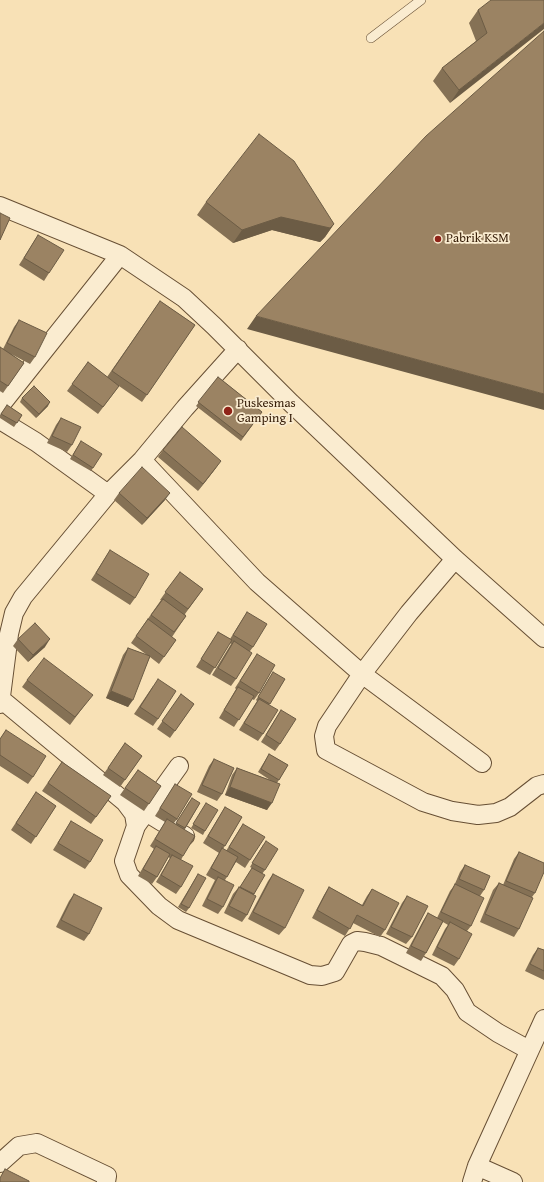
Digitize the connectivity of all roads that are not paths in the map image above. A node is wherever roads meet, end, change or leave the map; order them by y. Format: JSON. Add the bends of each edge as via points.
{"nodes":[{"id":1,"x":421,"y":0,"type":"edge"},
{"id":2,"x":371,"y":38,"type":"dead end"},
{"id":3,"x":0,"y":206,"type":"edge"},
{"id":4,"x":120,"y":255,"type":"junction"},
{"id":5,"x":238,"y":349,"type":"junction"},
{"id":6,"x":0,"y":406,"type":"edge"},
{"id":7,"x":0,"y":420,"type":"edge"},
{"id":8,"x":142,"y":460,"type":"junction"},
{"id":9,"x":108,"y":494,"type":"junction"},
{"id":10,"x":455,"y":559,"type":"junction"},
{"id":11,"x":544,"y":638,"type":"edge"},
{"id":12,"x":362,"y":674,"type":"junction"},
{"id":13,"x":1,"y":702,"type":"edge"},
{"id":14,"x":482,"y":763,"type":"dead end"},
{"id":15,"x":179,"y":766,"type":"dead end"},
{"id":16,"x":544,"y":784,"type":"edge"},
{"id":17,"x":141,"y":819,"type":"junction"},
{"id":18,"x":188,"y":838,"type":"edge"},
{"id":19,"x":544,"y":1018,"type":"edge"},
{"id":20,"x":529,"y":1050,"type":"junction"},
{"id":21,"x":0,"y":1162,"type":"edge"},
{"id":22,"x":475,"y":1174,"type":"edge"},
{"id":23,"x":106,"y":1182,"type":"edge"},
{"id":24,"x":513,"y":1182,"type":"edge"}],
"edges":[{"from":1,"to":2,"type":"lane"},
{"from":3,"to":4,"type":"street"},
{"from":4,"to":5,"type":"street","via":[[184,298]]},
{"from":4,"to":6,"type":"street"},
{"from":5,"to":8,"type":"street"},
{"from":5,"to":10,"type":"street","via":[[343,454]]},
{"from":7,"to":9,"type":"street","via":[[36,442]]},
{"from":8,"to":9,"type":"street"},
{"from":8,"to":12,"type":"street","via":[[257,582]]},
{"from":9,"to":13,"type":"street","via":[[23,597],[14,613]]},
{"from":10,"to":11,"type":"street"},
{"from":10,"to":12,"type":"street"},
{"from":12,"to":14,"type":"street"},
{"from":12,"to":16,"type":"street","via":[[327,726],[324,736],[326,750],[422,802],[478,815],[496,813],[510,807],[537,786]]},
{"from":13,"to":17,"type":"street","via":[[124,802]]},
{"from":15,"to":17,"type":"street"},
{"from":17,"to":18,"type":"street"},
{"from":17,"to":20,"type":"street","via":[[124,861],[128,875],[159,906],[178,920],[310,975],[322,976],[335,972],[351,944],[364,942],[381,946],[442,976],[455,990],[467,1012]]},
{"from":19,"to":20,"type":"street"},
{"from":20,"to":22,"type":"street"},
{"from":21,"to":23,"type":"street","via":[[19,1146],[37,1143],[107,1176]]},
{"from":22,"to":24,"type":"street"}]}
